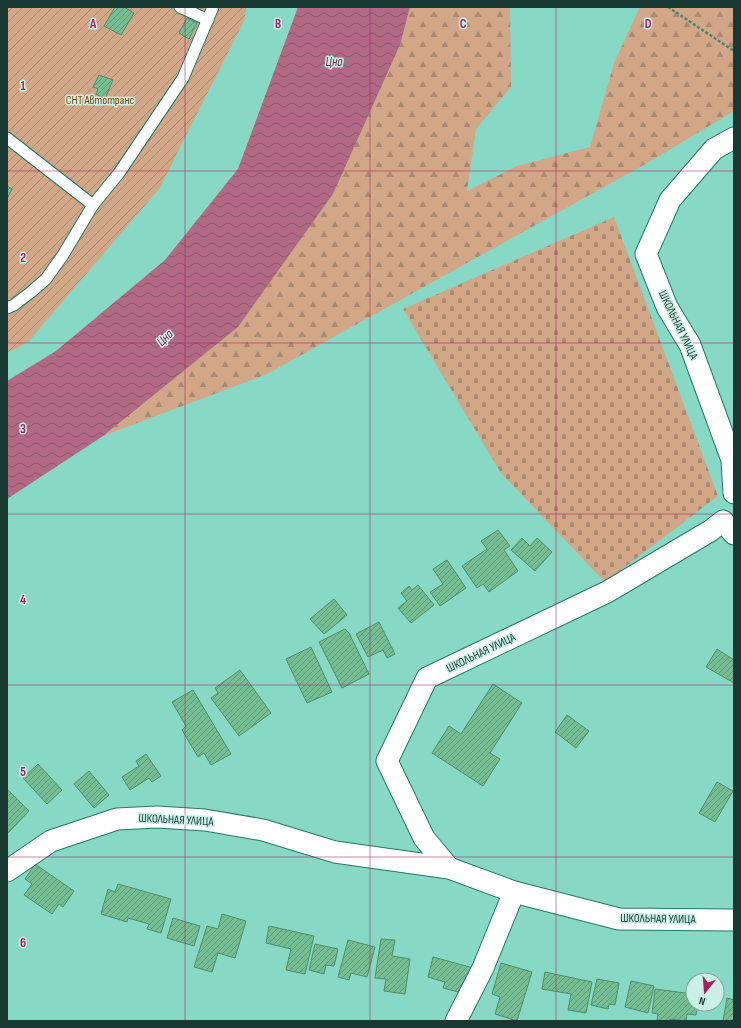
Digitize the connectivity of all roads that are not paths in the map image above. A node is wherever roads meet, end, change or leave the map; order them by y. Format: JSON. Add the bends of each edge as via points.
{"nodes":[{"id":1,"x":180,"y":7,"type":"edge"},
{"id":2,"x":213,"y":7,"type":"edge"},
{"id":3,"x":208,"y":20,"type":"junction"},
{"id":4,"x":7,"y":138,"type":"edge"},
{"id":5,"x":734,"y":138,"type":"edge"},
{"id":6,"x":93,"y":205,"type":"junction"},
{"id":7,"x":9,"y":304,"type":"edge"},
{"id":8,"x":734,"y":493,"type":"edge"},
{"id":9,"x":728,"y":528,"type":"edge"},
{"id":10,"x":449,"y":868,"type":"junction"},
{"id":11,"x":7,"y":871,"type":"edge"},
{"id":12,"x":514,"y":892,"type":"junction"},
{"id":13,"x":734,"y":920,"type":"edge"},
{"id":14,"x":456,"y":1021,"type":"edge"}],
"edges":[{"from":1,"to":3,"type":"lane"},
{"from":2,"to":3,"type":"lane"},
{"from":3,"to":6,"type":"lane","via":[[183,78],[119,173]]},
{"from":4,"to":6,"type":"lane"},
{"from":5,"to":8,"type":"street","name":"ШКОЛЬНАЯ УЛИЦА","via":[[714,149],[670,200],[646,254],[667,307],[690,345],[732,460]]},
{"from":6,"to":7,"type":"lane","via":[[46,279],[31,292]]},
{"from":8,"to":9,"type":"street","name":"ШКОЛЬНАЯ УЛИЦА"},
{"from":9,"to":10,"type":"street","name":"ШКОЛЬНАЯ УЛИЦА","via":[[710,531],[607,592],[427,678],[387,761],[424,838]]},
{"from":10,"to":11,"type":"street","name":"ШКОЛЬНАЯ УЛИЦА","via":[[335,852],[263,830],[219,822],[157,817],[117,819],[51,841]]},
{"from":10,"to":12,"type":"street","name":"ШКОЛЬНАЯ УЛИЦА"},
{"from":12,"to":13,"type":"street","name":"ШКОЛЬНАЯ УЛИЦА","via":[[619,919]]},
{"from":12,"to":14,"type":"street","via":[[483,968]]}]}
